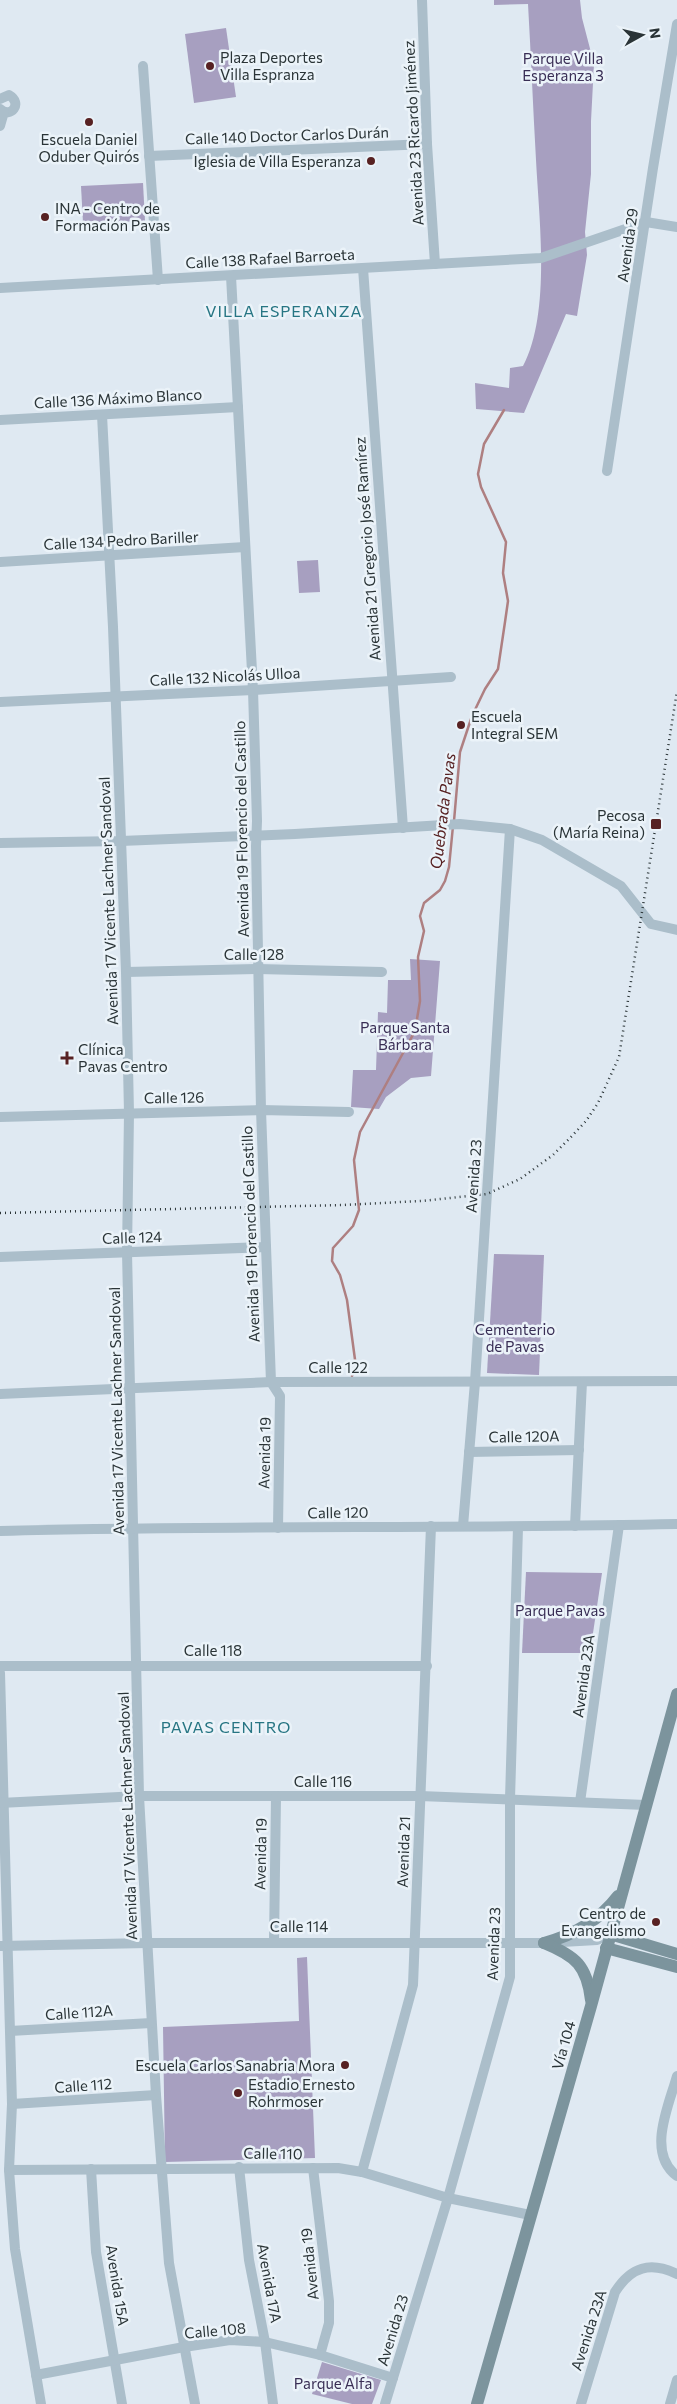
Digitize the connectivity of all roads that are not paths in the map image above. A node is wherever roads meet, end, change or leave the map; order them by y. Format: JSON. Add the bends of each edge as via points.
{"nodes":[{"id":1,"x":422,"y":0,"type":"edge"},
{"id":2,"x":677,"y":24,"type":"edge"},
{"id":3,"x":143,"y":66,"type":"dead end"},
{"id":4,"x":0,"y":99,"type":"edge"},
{"id":5,"x":2,"y":111,"type":"edge"},
{"id":6,"x":0,"y":126,"type":"edge"},
{"id":7,"x":427,"y":144,"type":"junction"},
{"id":8,"x":149,"y":156,"type":"junction"},
{"id":9,"x":646,"y":222,"type":"junction"},
{"id":10,"x":677,"y":227,"type":"edge"},
{"id":11,"x":435,"y":264,"type":"junction"},
{"id":12,"x":363,"y":268,"type":"junction"},
{"id":13,"x":231,"y":276,"type":"junction"},
{"id":14,"x":158,"y":280,"type":"junction"},
{"id":15,"x":0,"y":288,"type":"edge"},
{"id":16,"x":238,"y":407,"type":"junction"},
{"id":17,"x":102,"y":415,"type":"junction"},
{"id":18,"x":0,"y":420,"type":"edge"},
{"id":19,"x":607,"y":471,"type":"dead end"},
{"id":20,"x":245,"y":547,"type":"junction"},
{"id":21,"x":110,"y":556,"type":"junction"},
{"id":22,"x":0,"y":562,"type":"edge"},
{"id":23,"x":451,"y":677,"type":"dead end"},
{"id":24,"x":392,"y":681,"type":"junction"},
{"id":25,"x":253,"y":690,"type":"junction"},
{"id":26,"x":116,"y":697,"type":"junction"},
{"id":27,"x":0,"y":702,"type":"edge"},
{"id":28,"x":403,"y":828,"type":"junction"},
{"id":29,"x":510,"y":829,"type":"junction"},
{"id":30,"x":256,"y":835,"type":"junction"},
{"id":31,"x":121,"y":841,"type":"junction"},
{"id":32,"x":0,"y":843,"type":"edge"},
{"id":33,"x":677,"y":930,"type":"edge"},
{"id":34,"x":258,"y":968,"type":"junction"},
{"id":35,"x":126,"y":972,"type":"junction"},
{"id":36,"x":382,"y":972,"type":"dead end"},
{"id":37,"x":260,"y":1110,"type":"junction"},
{"id":38,"x":349,"y":1112,"type":"dead end"},
{"id":39,"x":129,"y":1113,"type":"junction"},
{"id":40,"x":0,"y":1117,"type":"edge"},
{"id":41,"x":266,"y":1247,"type":"junction"},
{"id":42,"x":127,"y":1252,"type":"junction"},
{"id":43,"x":0,"y":1256,"type":"edge"},
{"id":44,"x":677,"y":1380,"type":"edge"},
{"id":45,"x":271,"y":1382,"type":"junction"},
{"id":46,"x":475,"y":1382,"type":"junction"},
{"id":47,"x":582,"y":1382,"type":"junction"},
{"id":48,"x":131,"y":1387,"type":"junction"},
{"id":49,"x":0,"y":1394,"type":"edge"},
{"id":50,"x":579,"y":1450,"type":"junction"},
{"id":51,"x":469,"y":1452,"type":"junction"},
{"id":52,"x":677,"y":1524,"type":"edge"},
{"id":53,"x":619,"y":1525,"type":"junction"},
{"id":54,"x":430,"y":1526,"type":"junction"},
{"id":55,"x":463,"y":1526,"type":"junction"},
{"id":56,"x":575,"y":1526,"type":"junction"},
{"id":57,"x":133,"y":1527,"type":"junction"},
{"id":58,"x":518,"y":1527,"type":"junction"},
{"id":59,"x":278,"y":1528,"type":"junction"},
{"id":60,"x":0,"y":1531,"type":"edge"},
{"id":61,"x":137,"y":1665,"type":"junction"},
{"id":62,"x":0,"y":1666,"type":"edge"},
{"id":63,"x":427,"y":1666,"type":"junction"},
{"id":64,"x":0,"y":1673,"type":"edge"},
{"id":65,"x":677,"y":1694,"type":"edge"},
{"id":66,"x":138,"y":1796,"type":"junction"},
{"id":67,"x":276,"y":1796,"type":"junction"},
{"id":68,"x":420,"y":1796,"type":"junction"},
{"id":69,"x":510,"y":1799,"type":"junction"},
{"id":70,"x":580,"y":1802,"type":"junction"},
{"id":71,"x":2,"y":1803,"type":"edge"},
{"id":72,"x":646,"y":1805,"type":"junction"},
{"id":73,"x":622,"y":1890,"type":"junction"},
{"id":74,"x":610,"y":1934,"type":"junction"},
{"id":75,"x":147,"y":1942,"type":"junction"},
{"id":76,"x":274,"y":1942,"type":"junction"},
{"id":77,"x":416,"y":1942,"type":"junction"},
{"id":78,"x":509,"y":1943,"type":"junction"},
{"id":79,"x":544,"y":1943,"type":"junction"},
{"id":80,"x":602,"y":1944,"type":"junction"},
{"id":81,"x":4,"y":1946,"type":"edge"},
{"id":82,"x":677,"y":1954,"type":"edge"},
{"id":83,"x":677,"y":1967,"type":"edge"},
{"id":84,"x":591,"y":2006,"type":"junction"},
{"id":85,"x":151,"y":2023,"type":"junction"},
{"id":86,"x":10,"y":2032,"type":"junction"},
{"id":87,"x":677,"y":2076,"type":"edge"},
{"id":88,"x":156,"y":2095,"type":"junction"},
{"id":89,"x":12,"y":2104,"type":"junction"},
{"id":90,"x":161,"y":2168,"type":"junction"},
{"id":91,"x":239,"y":2168,"type":"junction"},
{"id":92,"x":313,"y":2168,"type":"junction"},
{"id":93,"x":91,"y":2169,"type":"junction"},
{"id":94,"x":9,"y":2170,"type":"junction"},
{"id":95,"x":362,"y":2172,"type":"junction"},
{"id":96,"x":677,"y":2176,"type":"edge"},
{"id":97,"x":448,"y":2198,"type":"junction"},
{"id":98,"x":530,"y":2215,"type":"junction"},
{"id":99,"x":677,"y":2274,"type":"edge"},
{"id":100,"x":264,"y":2342,"type":"junction"},
{"id":101,"x":184,"y":2347,"type":"junction"},
{"id":102,"x":320,"y":2355,"type":"junction"},
{"id":103,"x":115,"y":2360,"type":"junction"},
{"id":104,"x":36,"y":2374,"type":"junction"},
{"id":105,"x":393,"y":2378,"type":"junction"},
{"id":106,"x":677,"y":2380,"type":"edge"},
{"id":107,"x":41,"y":2404,"type":"edge"},
{"id":108,"x":122,"y":2404,"type":"edge"},
{"id":109,"x":195,"y":2404,"type":"edge"},
{"id":110,"x":273,"y":2404,"type":"edge"},
{"id":111,"x":385,"y":2404,"type":"edge"},
{"id":112,"x":477,"y":2404,"type":"edge"},
{"id":113,"x":580,"y":2404,"type":"edge"},
{"id":114,"x":670,"y":2404,"type":"edge"}],
"edges":[{"from":1,"to":7,"type":"street","name":"Avenida 23 Ricardo Jiménez"},
{"from":2,"to":9,"type":"street","name":"Avenida 29"},
{"from":3,"to":8,"type":"street"},
{"from":4,"to":5,"type":"street","via":[[9,95],[16,101],[10,113]]},
{"from":5,"to":6,"type":"street"},
{"from":7,"to":8,"type":"street","name":"Calle 140 Doctor Carlos Durán"},
{"from":7,"to":11,"type":"street","name":"Avenida 23 Ricardo Jiménez"},
{"from":8,"to":14,"type":"street"},
{"from":9,"to":10,"type":"street"},
{"from":9,"to":11,"type":"street","name":"Calle 138 Rafael Barroeta","via":[[542,258]]},
{"from":9,"to":19,"type":"street","name":"Avenida 29"},
{"from":11,"to":12,"type":"street","name":"Calle 138 Rafael Barroeta"},
{"from":12,"to":13,"type":"street","name":"Calle 138 Rafael Barroeta"},
{"from":12,"to":24,"type":"street","name":"Avenida 21 Gregorio José Ramírez"},
{"from":13,"to":14,"type":"street","name":"Calle 138 Rafael Barroeta"},
{"from":13,"to":16,"type":"street","name":"Avenida 19 Florencio del Castillo"},
{"from":14,"to":15,"type":"street","name":"Calle 138 Rafael Barroeta"},
{"from":16,"to":17,"type":"street","name":"Calle 136 Máximo Blanco"},
{"from":16,"to":20,"type":"street","name":"Avenida 19 Florencio del Castillo"},
{"from":17,"to":18,"type":"street","name":"Calle 136 Máximo Blanco"},
{"from":17,"to":21,"type":"street","name":"Avenida 17 Vicente Lachner Sandoval"},
{"from":20,"to":21,"type":"street","name":"Calle 134 Pedro Bariller"},
{"from":20,"to":25,"type":"street","name":"Avenida 19 Florencio del Castillo"},
{"from":21,"to":22,"type":"street","name":"Calle 134 Pedro Bariller"},
{"from":21,"to":26,"type":"street","name":"Avenida 17 Vicente Lachner Sandoval"},
{"from":23,"to":24,"type":"street","name":"Calle 132 Nicolás Ulloa"},
{"from":24,"to":25,"type":"street","name":"Calle 132 Nicolás Ulloa"},
{"from":24,"to":28,"type":"street","name":"Avenida 21 Gregorio José Ramírez"},
{"from":25,"to":26,"type":"street","name":"Calle 132 Nicolás Ulloa"},
{"from":25,"to":30,"type":"street","name":"Avenida 19 Florencio del Castillo"},
{"from":26,"to":27,"type":"street","name":"Calle 132 Nicolás Ulloa"},
{"from":26,"to":31,"type":"street","name":"Avenida 17 Vicente Lachner Sandoval"},
{"from":28,"to":29,"type":"street","via":[[460,824]]},
{"from":28,"to":30,"type":"street"},
{"from":29,"to":33,"type":"street","via":[[542,840],[621,886],[651,924]]},
{"from":29,"to":46,"type":"street","name":"Avenida 23"},
{"from":30,"to":31,"type":"street"},
{"from":30,"to":34,"type":"street","name":"Avenida 19 Florencio del Castillo"},
{"from":31,"to":32,"type":"street"},
{"from":31,"to":35,"type":"street","name":"Avenida 17 Vicente Lachner Sandoval"},
{"from":34,"to":35,"type":"street","name":"Calle 128"},
{"from":34,"to":36,"type":"street","name":"Calle 128"},
{"from":34,"to":37,"type":"street","name":"Avenida 19 Florencio del Castillo"},
{"from":35,"to":39,"type":"street","name":"Avenida 17 Vicente Lachner Sandoval"},
{"from":37,"to":38,"type":"street","name":"Calle 126"},
{"from":37,"to":39,"type":"street","name":"Calle 126"},
{"from":37,"to":41,"type":"street","name":"Avenida 19 Florencio del Castillo"},
{"from":39,"to":40,"type":"street","name":"Calle 126"},
{"from":39,"to":42,"type":"street","name":"Avenida 17 Vicente Lachner Sandoval"},
{"from":41,"to":42,"type":"street","name":"Calle 124"},
{"from":41,"to":45,"type":"street","name":"Avenida 19 Florencio del Castillo"},
{"from":42,"to":43,"type":"street","name":"Calle 124"},
{"from":42,"to":48,"type":"street","name":"Avenida 17 Vicente Lachner Sandoval"},
{"from":44,"to":47,"type":"street","name":"Calle 122"},
{"from":45,"to":46,"type":"street","name":"Calle 122"},
{"from":45,"to":48,"type":"street","name":"Calle 122"},
{"from":45,"to":59,"type":"street","name":"Avenida 19","via":[[280,1396]]},
{"from":46,"to":47,"type":"street","name":"Calle 122"},
{"from":46,"to":51,"type":"street","name":"Avenida 23"},
{"from":47,"to":50,"type":"street"},
{"from":48,"to":49,"type":"street","name":"Calle 122"},
{"from":48,"to":57,"type":"street","name":"Avenida 17 Vicente Lachner Sandoval"},
{"from":50,"to":51,"type":"street","name":"Calle 120A"},
{"from":50,"to":56,"type":"street"},
{"from":51,"to":55,"type":"street","name":"Avenida 23"},
{"from":52,"to":53,"type":"street","name":"Calle 120"},
{"from":53,"to":56,"type":"street","name":"Calle 120"},
{"from":53,"to":70,"type":"street","name":"Avenida 23A"},
{"from":54,"to":55,"type":"street","name":"Calle 120"},
{"from":54,"to":59,"type":"street","name":"Calle 120"},
{"from":54,"to":63,"type":"street","name":"Avenida 21"},
{"from":55,"to":58,"type":"street","name":"Calle 120"},
{"from":56,"to":58,"type":"street","name":"Calle 120"},
{"from":57,"to":59,"type":"street","name":"Calle 120"},
{"from":57,"to":60,"type":"street","name":"Calle 120"},
{"from":57,"to":61,"type":"street","name":"Avenida 17 Vicente Lachner Sandoval"},
{"from":58,"to":69,"type":"street","name":"Avenida 23"},
{"from":61,"to":62,"type":"street","name":"Calle 118"},
{"from":61,"to":63,"type":"street","name":"Calle 118"},
{"from":61,"to":66,"type":"street","name":"Avenida 17 Vicente Lachner Sandoval"},
{"from":63,"to":68,"type":"street","name":"Avenida 21"},
{"from":64,"to":71,"type":"street"},
{"from":65,"to":72,"type":"main road","name":"Vía 104"},
{"from":66,"to":67,"type":"street","name":"Calle 116"},
{"from":66,"to":71,"type":"street","name":"Calle 116"},
{"from":66,"to":75,"type":"street","name":"Avenida 17 Vicente Lachner Sandoval"},
{"from":67,"to":68,"type":"street","name":"Calle 116"},
{"from":67,"to":76,"type":"street","name":"Avenida 19"},
{"from":68,"to":69,"type":"street","name":"Calle 116"},
{"from":68,"to":77,"type":"street","name":"Avenida 21"},
{"from":69,"to":70,"type":"street","name":"Calle 116"},
{"from":69,"to":78,"type":"street","name":"Avenida 23"},
{"from":70,"to":72,"type":"street","name":"Calle 116"},
{"from":71,"to":81,"type":"street"},
{"from":72,"to":73,"type":"main road","name":"Vía 104"},
{"from":73,"to":74,"type":"main road","name":"Vía 104"},
{"from":73,"to":79,"type":"main road","via":[[589,1924],[575,1933]]},
{"from":74,"to":80,"type":"main road","name":"Vía 104"},
{"from":74,"to":82,"type":"main road"},
{"from":75,"to":76,"type":"street","name":"Calle 114"},
{"from":75,"to":81,"type":"street","name":"Calle 114"},
{"from":75,"to":85,"type":"street","name":"Avenida 17 Vicente Lachner Sandoval"},
{"from":76,"to":77,"type":"street","name":"Calle 114"},
{"from":77,"to":78,"type":"street","name":"Calle 114"},
{"from":77,"to":95,"type":"street","name":"Avenida 21","via":[[413,1985]]},
{"from":78,"to":79,"type":"street","name":"Calle 114"},
{"from":78,"to":97,"type":"street","name":"Avenida 23","via":[[510,1977]]},
{"from":79,"to":80,"type":"street","name":"Calle 114"},
{"from":79,"to":84,"type":"main road","via":[[569,1955],[582,1968],[590,1990]]},
{"from":80,"to":83,"type":"main road","name":"Calle 114"},
{"from":80,"to":84,"type":"main road","name":"Vía 104"},
{"from":81,"to":86,"type":"street"},
{"from":84,"to":98,"type":"main road","name":"Vía 104"},
{"from":85,"to":86,"type":"street","name":"Calle 112A"},
{"from":85,"to":88,"type":"street","name":"Avenida 17 Vicente Lachner Sandoval"},
{"from":86,"to":89,"type":"street"},
{"from":87,"to":96,"type":"street","via":[[662,2127],[662,2153],[666,2164]]},
{"from":88,"to":89,"type":"street","name":"Calle 112"},
{"from":88,"to":90,"type":"street","name":"Avenida 17 Vicente Lachner Sandoval"},
{"from":89,"to":94,"type":"street"},
{"from":90,"to":91,"type":"street","name":"Calle 110"},
{"from":90,"to":93,"type":"street","name":"Calle 110"},
{"from":90,"to":101,"type":"street","name":"Avenida 17 Vicente Lachner Sandoval","via":[[169,2263]]},
{"from":91,"to":92,"type":"street","name":"Calle 110"},
{"from":91,"to":100,"type":"street","name":"Avenida 17A","via":[[249,2260]]},
{"from":92,"to":95,"type":"street","name":"Calle 110"},
{"from":92,"to":102,"type":"street","name":"Avenida 19","via":[[329,2301],[328,2323]]},
{"from":93,"to":94,"type":"street","name":"Calle 110"},
{"from":93,"to":103,"type":"street","name":"Avenida 15A","via":[[96,2252]]},
{"from":94,"to":104,"type":"street","via":[[15,2249]]},
{"from":95,"to":97,"type":"street","name":"Calle 110"},
{"from":97,"to":98,"type":"street","name":"Calle 110"},
{"from":97,"to":105,"type":"street","name":"Avenida 23"},
{"from":98,"to":112,"type":"main road","name":"Vía 104"},
{"from":99,"to":113,"type":"street","name":"Avenida 23A","via":[[664,2268],[648,2267],[623,2279],[615,2292]]},
{"from":100,"to":101,"type":"street","name":"Calle 108","via":[[230,2340]]},
{"from":100,"to":102,"type":"street","name":"Calle 108"},
{"from":100,"to":110,"type":"street","name":"Avenida 17A"},
{"from":101,"to":103,"type":"street","name":"Calle 108"},
{"from":101,"to":109,"type":"street","name":"Avenida 17 Vicente Lachner Sandoval"},
{"from":102,"to":105,"type":"street","name":"Calle 108"},
{"from":103,"to":104,"type":"street","name":"Calle 108"},
{"from":103,"to":108,"type":"street","name":"Avenida 15A"},
{"from":104,"to":107,"type":"street"},
{"from":105,"to":111,"type":"street","name":"Avenida 23"},
{"from":106,"to":114,"type":"street"}]}
